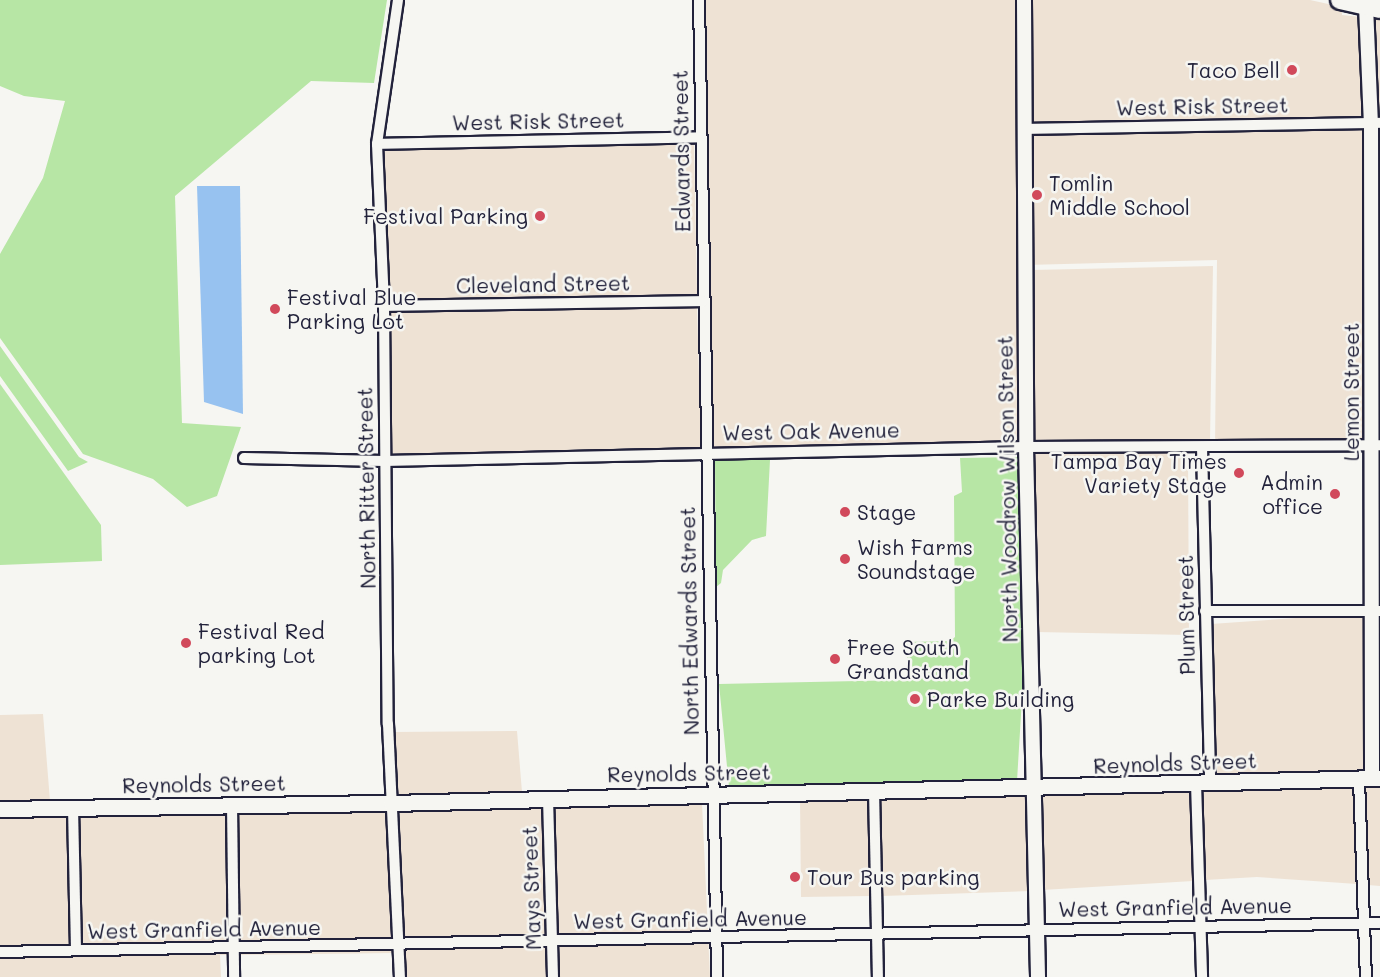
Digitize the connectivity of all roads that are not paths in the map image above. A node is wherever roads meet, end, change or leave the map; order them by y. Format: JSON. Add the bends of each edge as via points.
{"nodes":[{"id":1,"x":398,"y":0,"type":"edge"},
{"id":2,"x":699,"y":0,"type":"edge"},
{"id":3,"x":1024,"y":0,"type":"edge"},
{"id":4,"x":1340,"y":0,"type":"edge"},
{"id":5,"x":1370,"y":4,"type":"edge"},
{"id":6,"x":1376,"y":123,"type":"edge"},
{"id":7,"x":1026,"y":129,"type":"junction"},
{"id":8,"x":699,"y":137,"type":"junction"},
{"id":9,"x":377,"y":144,"type":"junction"},
{"id":10,"x":703,"y":301,"type":"junction"},
{"id":11,"x":384,"y":306,"type":"junction"},
{"id":12,"x":1376,"y":445,"type":"edge"},
{"id":13,"x":1026,"y":447,"type":"junction"},
{"id":14,"x":1202,"y":447,"type":"junction"},
{"id":15,"x":707,"y":453,"type":"junction"},
{"id":16,"x":244,"y":458,"type":"dead end"},
{"id":17,"x":384,"y":461,"type":"junction"},
{"id":18,"x":1205,"y":611,"type":"junction"},
{"id":19,"x":1377,"y":611,"type":"edge"},
{"id":20,"x":1370,"y":779,"type":"edge"},
{"id":21,"x":1203,"y":783,"type":"junction"},
{"id":22,"x":1034,"y":787,"type":"junction"},
{"id":23,"x":874,"y":790,"type":"junction"},
{"id":24,"x":711,"y":794,"type":"junction"},
{"id":25,"x":548,"y":798,"type":"junction"},
{"id":26,"x":391,"y":803,"type":"junction"},
{"id":27,"x":232,"y":804,"type":"junction"},
{"id":28,"x":73,"y":807,"type":"junction"},
{"id":29,"x":0,"y":808,"type":"edge"},
{"id":30,"x":1380,"y":922,"type":"edge"},
{"id":31,"x":1364,"y":923,"type":"junction"},
{"id":32,"x":1200,"y":926,"type":"junction"},
{"id":33,"x":1037,"y":929,"type":"junction"},
{"id":34,"x":877,"y":934,"type":"junction"},
{"id":35,"x":715,"y":938,"type":"junction"},
{"id":36,"x":552,"y":942,"type":"junction"},
{"id":37,"x":400,"y":945,"type":"junction"},
{"id":38,"x":234,"y":949,"type":"junction"},
{"id":39,"x":76,"y":950,"type":"junction"},
{"id":40,"x":0,"y":952,"type":"edge"},
{"id":41,"x":234,"y":977,"type":"edge"},
{"id":42,"x":400,"y":977,"type":"edge"},
{"id":43,"x":553,"y":977,"type":"edge"},
{"id":44,"x":717,"y":977,"type":"edge"},
{"id":45,"x":878,"y":977,"type":"edge"},
{"id":46,"x":1038,"y":977,"type":"edge"},
{"id":47,"x":1202,"y":977,"type":"edge"},
{"id":48,"x":1366,"y":977,"type":"edge"}],
"edges":[{"from":1,"to":9,"type":"street","name":"North Ritter Street"},
{"from":2,"to":8,"type":"street","name":"Edwards Street"},
{"from":3,"to":7,"type":"street","name":"North Woodrow Wilson Street"},
{"from":4,"to":5,"type":"main road"},
{"from":5,"to":6,"type":"street","name":"Lemon Street"},
{"from":6,"to":7,"type":"street","name":"West Risk Street"},
{"from":6,"to":12,"type":"street","name":"Lemon Street"},
{"from":7,"to":13,"type":"street","name":"North Woodrow Wilson Street"},
{"from":8,"to":9,"type":"street","name":"West Risk Street"},
{"from":8,"to":10,"type":"street","name":"Edwards Street"},
{"from":9,"to":11,"type":"street","name":"North Ritter Street"},
{"from":10,"to":11,"type":"street","name":"Cleveland Street"},
{"from":10,"to":15,"type":"street","name":"North Edwards Street"},
{"from":11,"to":17,"type":"street","name":"North Ritter Street"},
{"from":12,"to":14,"type":"street","name":"West Oak Avenue"},
{"from":12,"to":19,"type":"street","name":"Lemon Street"},
{"from":13,"to":14,"type":"street","name":"West Oak Avenue"},
{"from":13,"to":15,"type":"street","name":"West Oak Avenue"},
{"from":13,"to":22,"type":"street","name":"North Woodrow Wilson Street"},
{"from":14,"to":18,"type":"street","name":"Plum Street"},
{"from":15,"to":17,"type":"street","name":"West Oak Avenue"},
{"from":15,"to":24,"type":"street","name":"North Edwards Street"},
{"from":16,"to":17,"type":"street","name":"West Oak Avenue"},
{"from":17,"to":26,"type":"street","name":"North Ritter Street"},
{"from":18,"to":19,"type":"street"},
{"from":18,"to":21,"type":"street","name":"Plum Street"},
{"from":19,"to":20,"type":"street","name":"Lemon Street"},
{"from":20,"to":21,"type":"main road","name":"Reynolds Street"},
{"from":20,"to":31,"type":"street"},
{"from":21,"to":22,"type":"main road","name":"Reynolds Street"},
{"from":21,"to":32,"type":"street","name":"Plum Street"},
{"from":22,"to":23,"type":"main road","name":"Reynolds Street"},
{"from":22,"to":33,"type":"street","name":"North Woodrow Wilson Street"},
{"from":23,"to":24,"type":"main road","name":"Reynolds Street"},
{"from":23,"to":34,"type":"street"},
{"from":24,"to":25,"type":"main road","name":"Reynolds Street"},
{"from":24,"to":35,"type":"street","name":"North Edwards Street"},
{"from":25,"to":26,"type":"main road","name":"Reynolds Street"},
{"from":25,"to":36,"type":"street","name":"Mays Street"},
{"from":26,"to":27,"type":"main road","name":"Reynolds Street"},
{"from":26,"to":37,"type":"street","name":"North Ritter Street"},
{"from":27,"to":28,"type":"main road","name":"Reynolds Street"},
{"from":27,"to":38,"type":"street"},
{"from":28,"to":29,"type":"main road","name":"Reynolds Street"},
{"from":28,"to":39,"type":"street"},
{"from":30,"to":31,"type":"street","name":"West Granfield Avenue"},
{"from":31,"to":32,"type":"street","name":"West Granfield Avenue"},
{"from":31,"to":48,"type":"street"},
{"from":32,"to":33,"type":"street","name":"West Granfield Avenue"},
{"from":32,"to":47,"type":"street","name":"Plum Street"},
{"from":33,"to":34,"type":"street","name":"West Granfield Avenue"},
{"from":33,"to":46,"type":"street","name":"North Woodrow Wilson Street"},
{"from":34,"to":35,"type":"street","name":"West Granfield Avenue"},
{"from":34,"to":45,"type":"street"},
{"from":35,"to":36,"type":"street","name":"West Granfield Avenue"},
{"from":35,"to":44,"type":"street","name":"North Edwards Street"},
{"from":36,"to":37,"type":"street","name":"West Granfield Avenue"},
{"from":36,"to":43,"type":"street","name":"Mays Street"},
{"from":37,"to":38,"type":"street","name":"West Granfield Avenue"},
{"from":37,"to":42,"type":"street","name":"North Ritter Street"},
{"from":38,"to":39,"type":"street","name":"West Granfield Avenue"},
{"from":38,"to":41,"type":"street"},
{"from":39,"to":40,"type":"street","name":"West Granfield Avenue"}]}
